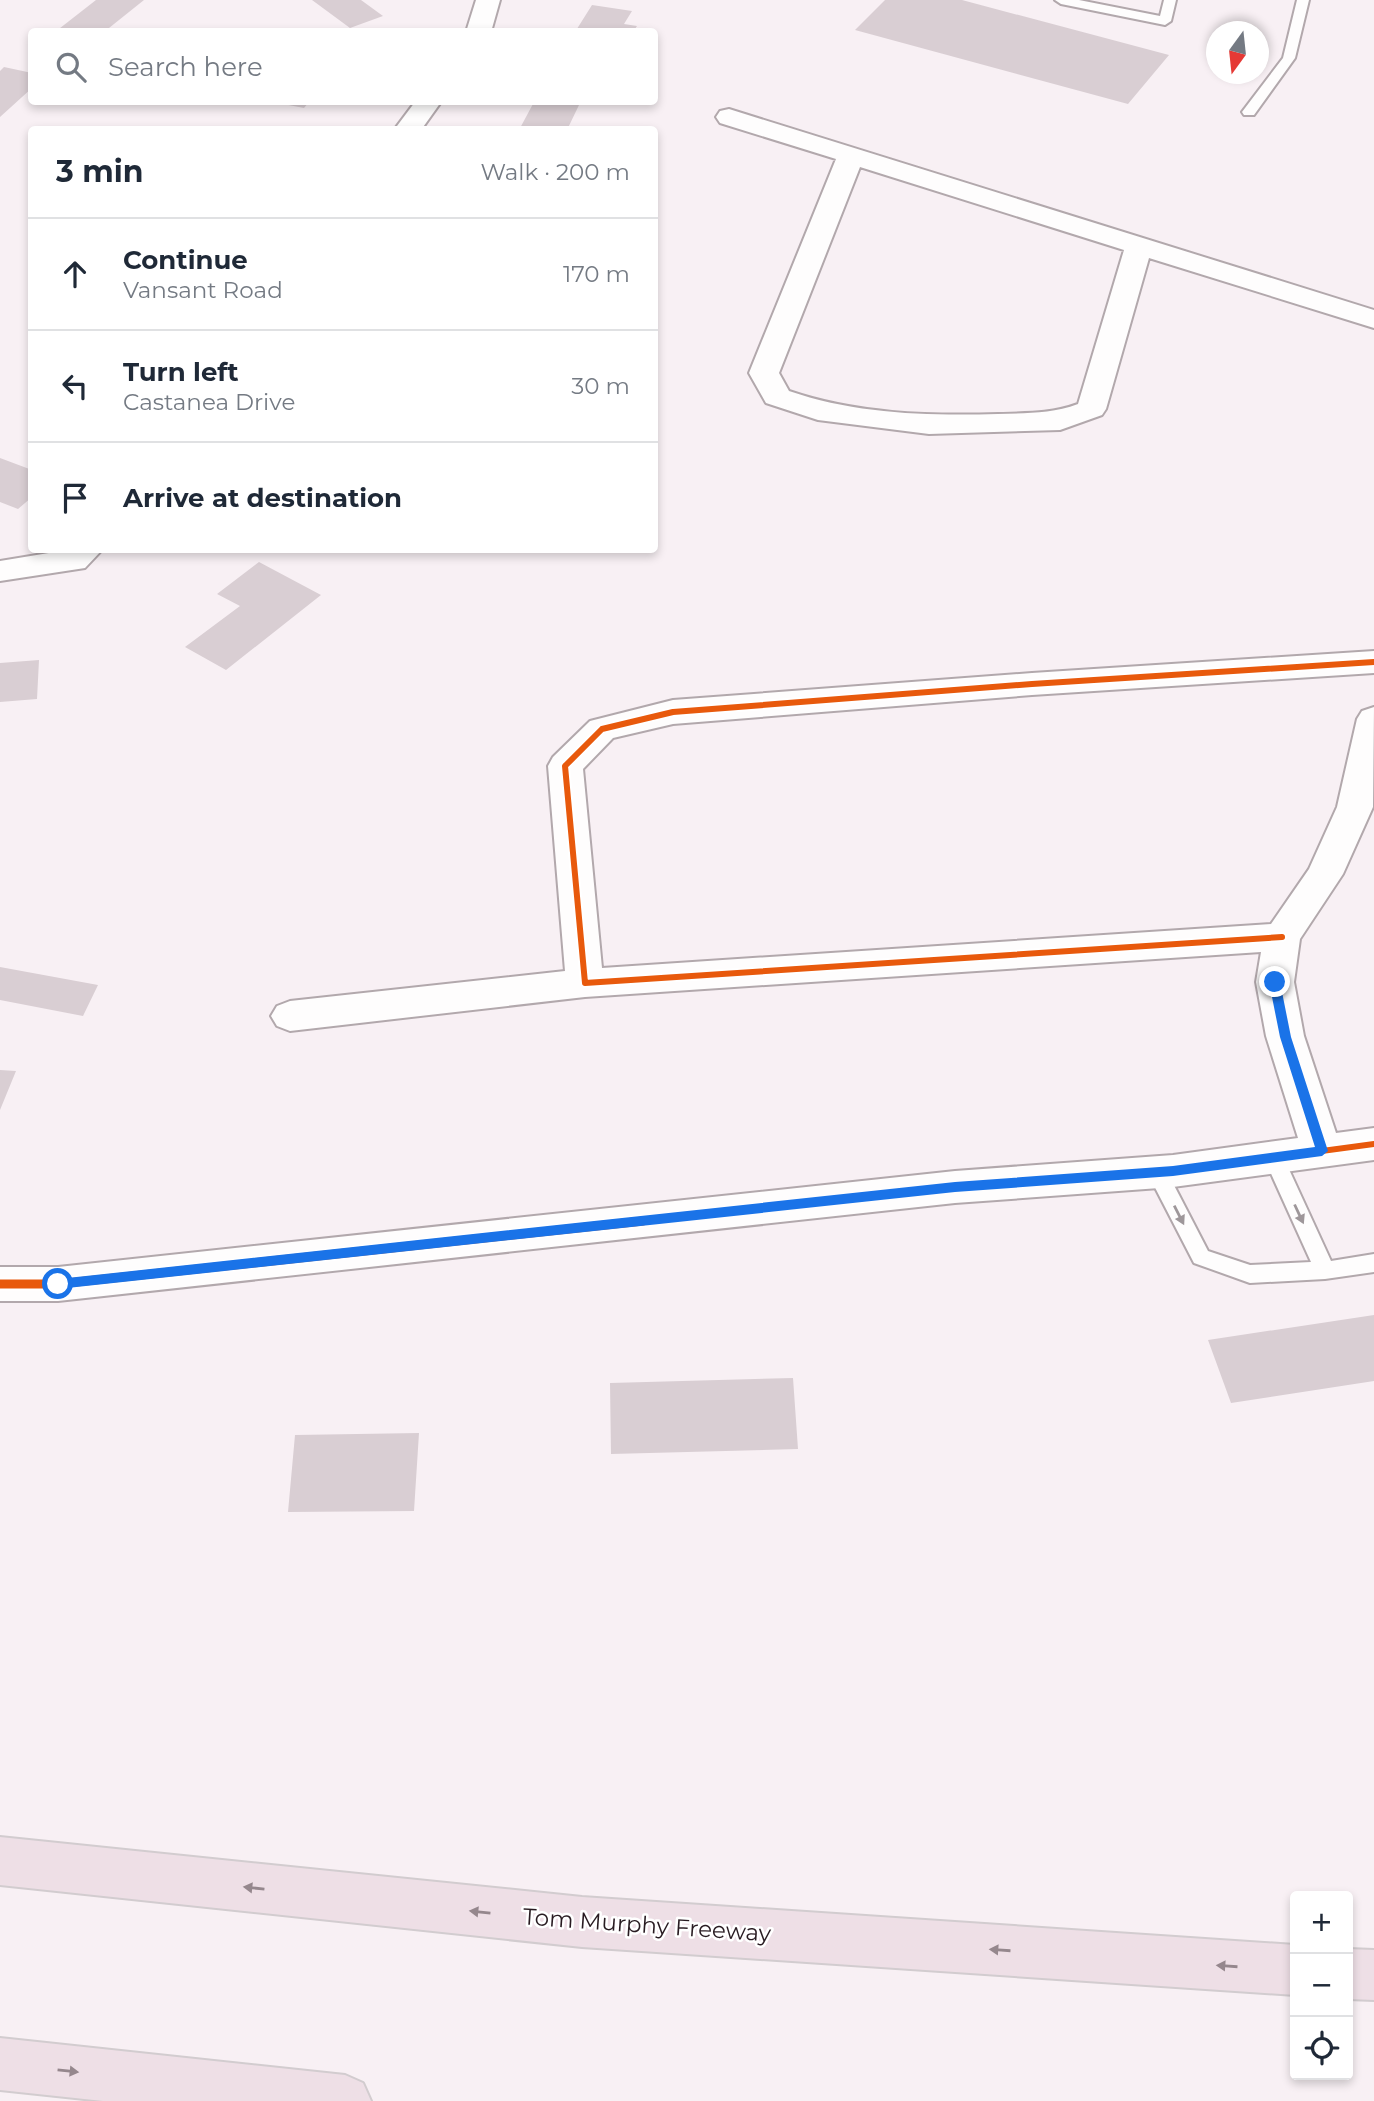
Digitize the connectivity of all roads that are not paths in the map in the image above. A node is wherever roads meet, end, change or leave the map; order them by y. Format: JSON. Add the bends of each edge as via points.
{"nodes":[{"id":1,"x":488,"y":0,"type":"edge"},
{"id":2,"x":1061,"y":0,"type":"edge"},
{"id":3,"x":1170,"y":0,"type":"edge"},
{"id":4,"x":1303,"y":0,"type":"edge"},
{"id":5,"x":479,"y":28,"type":"edge"},
{"id":6,"x":426,"y":105,"type":"edge"},
{"id":7,"x":1250,"y":112,"type":"dead end"},
{"id":8,"x":729,"y":117,"type":"dead end"},
{"id":9,"x":410,"y":126,"type":"edge"},
{"id":10,"x":851,"y":155,"type":"junction"},
{"id":11,"x":1139,"y":245,"type":"junction"},
{"id":12,"x":1374,"y":318,"type":"edge"},
{"id":13,"x":83,"y":553,"type":"edge"},
{"id":14,"x":0,"y":571,"type":"edge"},
{"id":15,"x":1374,"y":662,"type":"edge"},
{"id":16,"x":1374,"y":719,"type":"edge"},
{"id":17,"x":1282,"y":937,"type":"junction"},
{"id":18,"x":585,"y":984,"type":"junction"},
{"id":19,"x":290,"y":1016,"type":"dead end"},
{"id":20,"x":1372,"y":1149,"type":"edge"},
{"id":21,"x":1322,"y":1151,"type":"junction"},
{"id":22,"x":1274,"y":1157,"type":"junction"},
{"id":23,"x":1157,"y":1172,"type":"junction"},
{"id":24,"x":1374,"y":1263,"type":"edge"},
{"id":25,"x":1325,"y":1270,"type":"junction"},
{"id":26,"x":0,"y":1284,"type":"edge"},
{"id":27,"x":0,"y":1861,"type":"edge"},
{"id":28,"x":1290,"y":1970,"type":"edge"},
{"id":29,"x":1353,"y":1974,"type":"edge"},
{"id":30,"x":1374,"y":1975,"type":"edge"},
{"id":31,"x":0,"y":2064,"type":"edge"},
{"id":32,"x":345,"y":2101,"type":"edge"}],
"edges":[{"from":1,"to":5,"type":"street"},
{"from":2,"to":3,"type":"lane","via":[[1165,21]]},
{"from":4,"to":7,"type":"lane","via":[[1289,58]]},
{"from":6,"to":9,"type":"street"},
{"from":8,"to":10,"type":"street"},
{"from":10,"to":11,"type":"street"},
{"from":10,"to":11,"type":"street","via":[[764,373],[777,397],[818,411],[929,425],[1060,421],[1091,409]]},
{"from":11,"to":12,"type":"street"},
{"from":13,"to":14,"type":"street","via":[[74,561]]},
{"from":15,"to":18,"type":"street","via":[[687,711],[602,729],[565,766]]},
{"from":16,"to":17,"type":"street","via":[[1355,807],[1325,874]]},
{"from":17,"to":18,"type":"street"},
{"from":17,"to":21,"type":"street","via":[[1277,995],[1285,1037]]},
{"from":18,"to":19,"type":"street"},
{"from":20,"to":21,"type":"street"},
{"from":21,"to":22,"type":"street"},
{"from":22,"to":23,"type":"street"},
{"from":22,"to":25,"type":"lane","one_way":true},
{"from":23,"to":25,"type":"lane","one_way":true,"via":[[1201,1258],[1250,1274]]},
{"from":23,"to":26,"type":"street","via":[[955,1187],[58,1284]]},
{"from":24,"to":25,"type":"lane"},
{"from":28,"to":27,"type":"highway","name":"Tom Murphy Freeway","one_way":true,"via":[[583,1922]]},
{"from":29,"to":30,"type":"highway"},
{"from":31,"to":32,"type":"highway","one_way":true}]}
